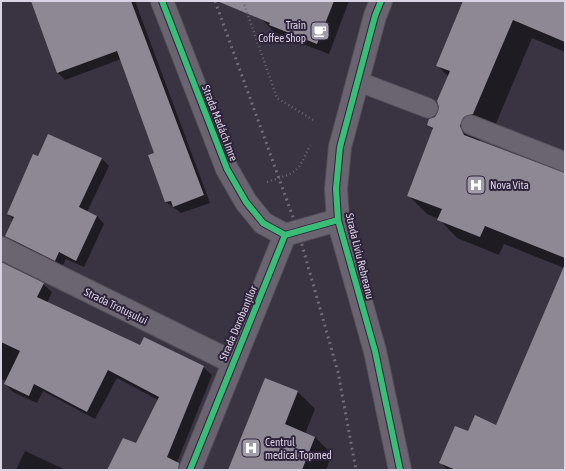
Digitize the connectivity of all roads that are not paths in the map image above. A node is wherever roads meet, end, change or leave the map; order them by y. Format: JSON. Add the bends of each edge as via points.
{"nodes":[{"id":1,"x":162,"y":1,"type":"edge"},
{"id":2,"x":381,"y":1,"type":"edge"},
{"id":3,"x":357,"y":81,"type":"junction"},
{"id":4,"x":428,"y":108,"type":"dead end"},
{"id":5,"x":471,"y":125,"type":"dead end"},
{"id":6,"x":565,"y":162,"type":"edge"},
{"id":7,"x":338,"y":220,"type":"junction"},
{"id":8,"x":284,"y":235,"type":"junction"},
{"id":9,"x":1,"y":248,"type":"edge"},
{"id":10,"x":232,"y":362,"type":"junction"},
{"id":11,"x":190,"y":470,"type":"edge"},
{"id":12,"x":400,"y":470,"type":"edge"}],
"edges":[{"from":1,"to":8,"type":"street","name":"Strada Madách Imre","via":[[227,168],[246,202],[263,223]]},
{"from":2,"to":3,"type":"street","name":"Strada Liviu Rebreanu"},
{"from":3,"to":4,"type":"lane"},
{"from":3,"to":7,"type":"street","name":"Strada Liviu Rebreanu","via":[[340,146],[336,189]]},
{"from":5,"to":6,"type":"lane"},
{"from":7,"to":8,"type":"street"},
{"from":7,"to":12,"type":"street","name":"Strada Liviu Rebreanu","via":[[375,350]]},
{"from":8,"to":10,"type":"street","name":"Strada Dorobanților"},
{"from":9,"to":10,"type":"street","name":"Strada Trotușului"},
{"from":10,"to":11,"type":"street","name":"Strada Dorobanților"}]}
